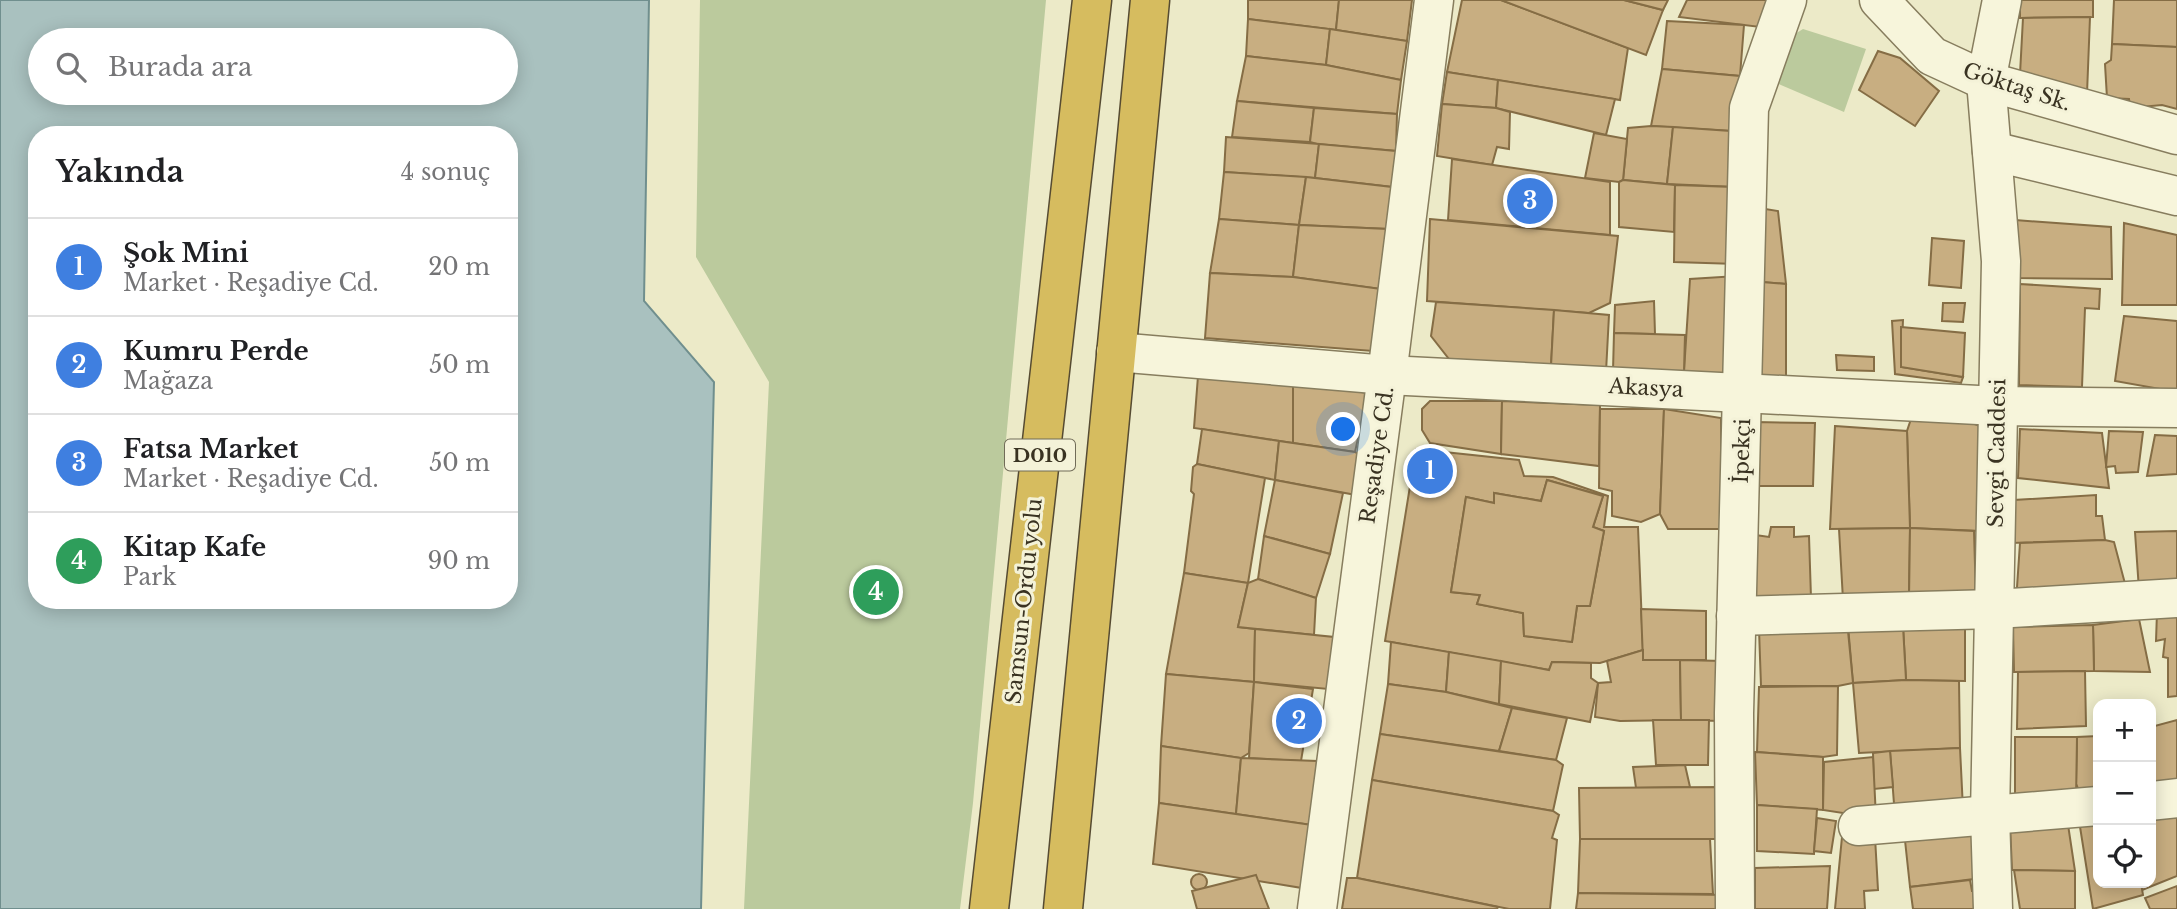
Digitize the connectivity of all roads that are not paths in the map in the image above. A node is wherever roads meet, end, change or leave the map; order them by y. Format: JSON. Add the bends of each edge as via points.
{"nodes":[{"id":1,"x":1092,"y":0,"type":"edge"},
{"id":2,"x":1150,"y":0,"type":"edge"},
{"id":3,"x":1434,"y":0,"type":"edge"},
{"id":4,"x":1787,"y":0,"type":"edge"},
{"id":5,"x":1879,"y":0,"type":"edge"},
{"id":6,"x":2002,"y":0,"type":"edge"},
{"id":7,"x":1986,"y":81,"type":"junction"},
{"id":8,"x":2177,"y":135,"type":"edge"},
{"id":9,"x":1992,"y":151,"type":"junction"},
{"id":10,"x":2177,"y":196,"type":"edge"},
{"id":11,"x":1116,"y":352,"type":"junction"},
{"id":12,"x":1387,"y":375,"type":"junction"},
{"id":13,"x":1744,"y":393,"type":"junction"},
{"id":14,"x":1998,"y":406,"type":"junction"},
{"id":15,"x":2177,"y":408,"type":"edge"},
{"id":16,"x":2177,"y":598,"type":"edge"},
{"id":17,"x":1995,"y":609,"type":"junction"},
{"id":18,"x":1736,"y":616,"type":"junction"},
{"id":19,"x":2177,"y":799,"type":"edge"},
{"id":20,"x":2156,"y":801,"type":"edge"},
{"id":21,"x":2093,"y":806,"type":"edge"},
{"id":22,"x":1990,"y":815,"type":"junction"},
{"id":23,"x":1858,"y":826,"type":"dead end"},
{"id":24,"x":989,"y":909,"type":"edge"},
{"id":25,"x":1063,"y":909,"type":"edge"},
{"id":26,"x":1317,"y":909,"type":"edge"},
{"id":27,"x":1735,"y":909,"type":"edge"},
{"id":28,"x":1993,"y":909,"type":"edge"}],
"edges":[{"from":1,"to":24,"type":"highway","name":"Samsun-Ordu yolu","number":"D010"},
{"from":2,"to":11,"type":"highway","number":"D010"},
{"from":3,"to":12,"type":"street","name":"Reşadiye Cd."},
{"from":4,"to":13,"type":"street","name":"İpekçi","via":[[1749,108]]},
{"from":5,"to":7,"type":"street","name":"Göktaş Sk.","via":[[1932,56]]},
{"from":6,"to":7,"type":"street","name":"Sevgi Caddesi"},
{"from":7,"to":8,"type":"street","name":"Göktaş Sk."},
{"from":7,"to":9,"type":"street","name":"Sevgi Caddesi"},
{"from":9,"to":10,"type":"street"},
{"from":9,"to":14,"type":"street","name":"Sevgi Caddesi","via":[[2001,261]]},
{"from":11,"to":12,"type":"street","name":"Akasya"},
{"from":11,"to":25,"type":"highway","number":"D010"},
{"from":12,"to":13,"type":"street","name":"Akasya"},
{"from":12,"to":26,"type":"street","name":"Reşadiye Cd."},
{"from":13,"to":14,"type":"street","name":"Akasya"},
{"from":13,"to":18,"type":"street","name":"İpekçi"},
{"from":14,"to":15,"type":"street","name":"Akasya"},
{"from":14,"to":17,"type":"street","name":"Sevgi Caddesi"},
{"from":16,"to":17,"type":"street"},
{"from":17,"to":18,"type":"street"},
{"from":17,"to":22,"type":"street","name":"Sevgi Caddesi"},
{"from":18,"to":27,"type":"street","name":"İpekçi"},
{"from":19,"to":20,"type":"street"},
{"from":21,"to":22,"type":"street"},
{"from":22,"to":23,"type":"street"},
{"from":22,"to":28,"type":"street","name":"Sevgi Caddesi"}]}
